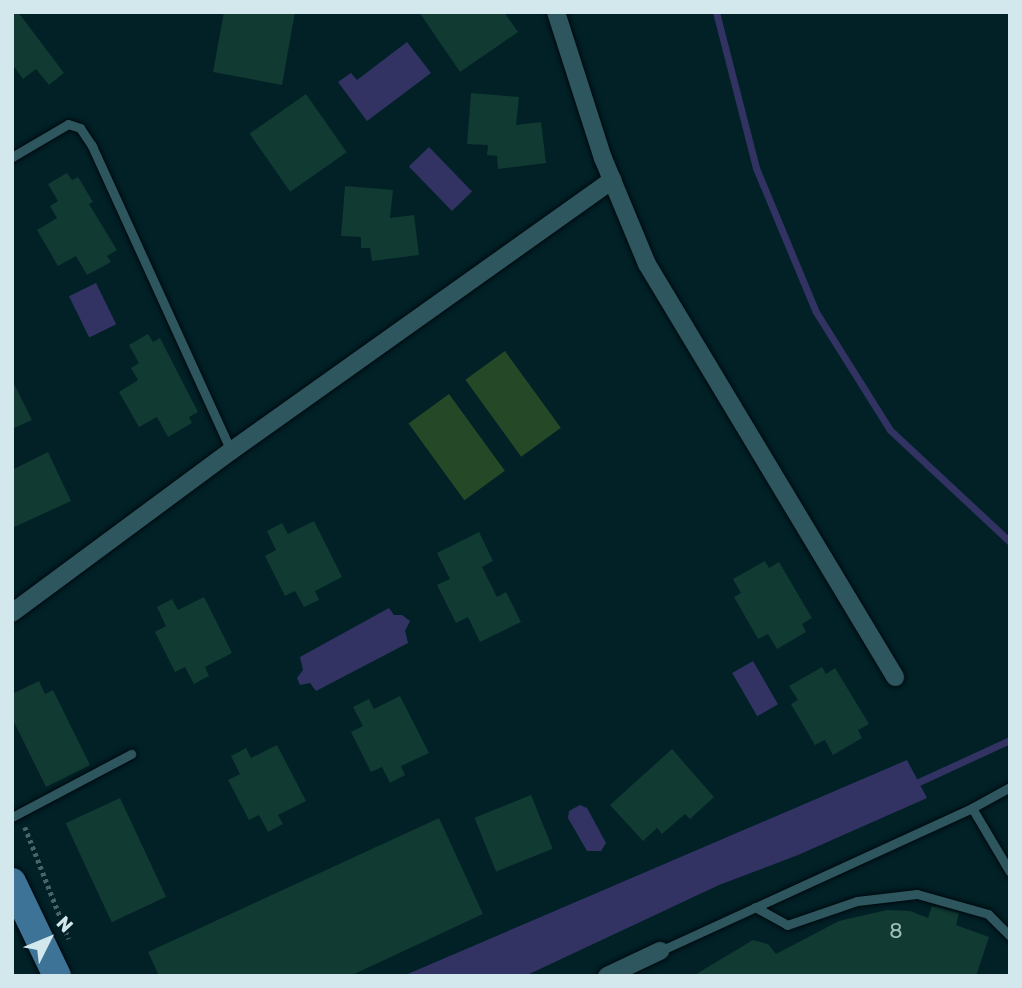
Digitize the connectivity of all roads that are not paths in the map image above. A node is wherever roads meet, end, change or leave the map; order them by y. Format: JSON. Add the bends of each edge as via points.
{"nodes":[{"id":1,"x":556,"y":12,"type":"edge"},
{"id":2,"x":12,"y":157,"type":"edge"},
{"id":3,"x":612,"y":180,"type":"junction"},
{"id":4,"x":231,"y":451,"type":"junction"},
{"id":5,"x":12,"y":613,"type":"edge"},
{"id":6,"x":895,"y":677,"type":"dead end"},
{"id":7,"x":131,"y":754,"type":"dead end"},
{"id":8,"x":1010,"y":787,"type":"edge"},
{"id":9,"x":972,"y":808,"type":"junction"},
{"id":10,"x":16,"y":815,"type":"edge"},
{"id":11,"x":1010,"y":872,"type":"edge"},
{"id":12,"x":12,"y":882,"type":"edge"},
{"id":13,"x":755,"y":907,"type":"junction"},
{"id":14,"x":1010,"y":936,"type":"edge"},
{"id":15,"x":660,"y":951,"type":"joint"},
{"id":16,"x":57,"y":976,"type":"edge"},
{"id":17,"x":607,"y":976,"type":"edge"}],
"edges":[{"from":1,"to":3,"type":"street"},
{"from":2,"to":4,"type":"lane","via":[[68,124],[80,128]]},
{"from":3,"to":4,"type":"street"},
{"from":3,"to":6,"type":"street","via":[[647,264]]},
{"from":4,"to":5,"type":"street"},
{"from":7,"to":10,"type":"lane"},
{"from":8,"to":9,"type":"lane"},
{"from":9,"to":11,"type":"lane"},
{"from":9,"to":13,"type":"lane"},
{"from":12,"to":16,"type":"main road"},
{"from":13,"to":14,"type":"lane","via":[[787,925],[857,901],[917,894],[988,914]]},
{"from":13,"to":15,"type":"lane"},
{"from":15,"to":17,"type":"street"}]}
